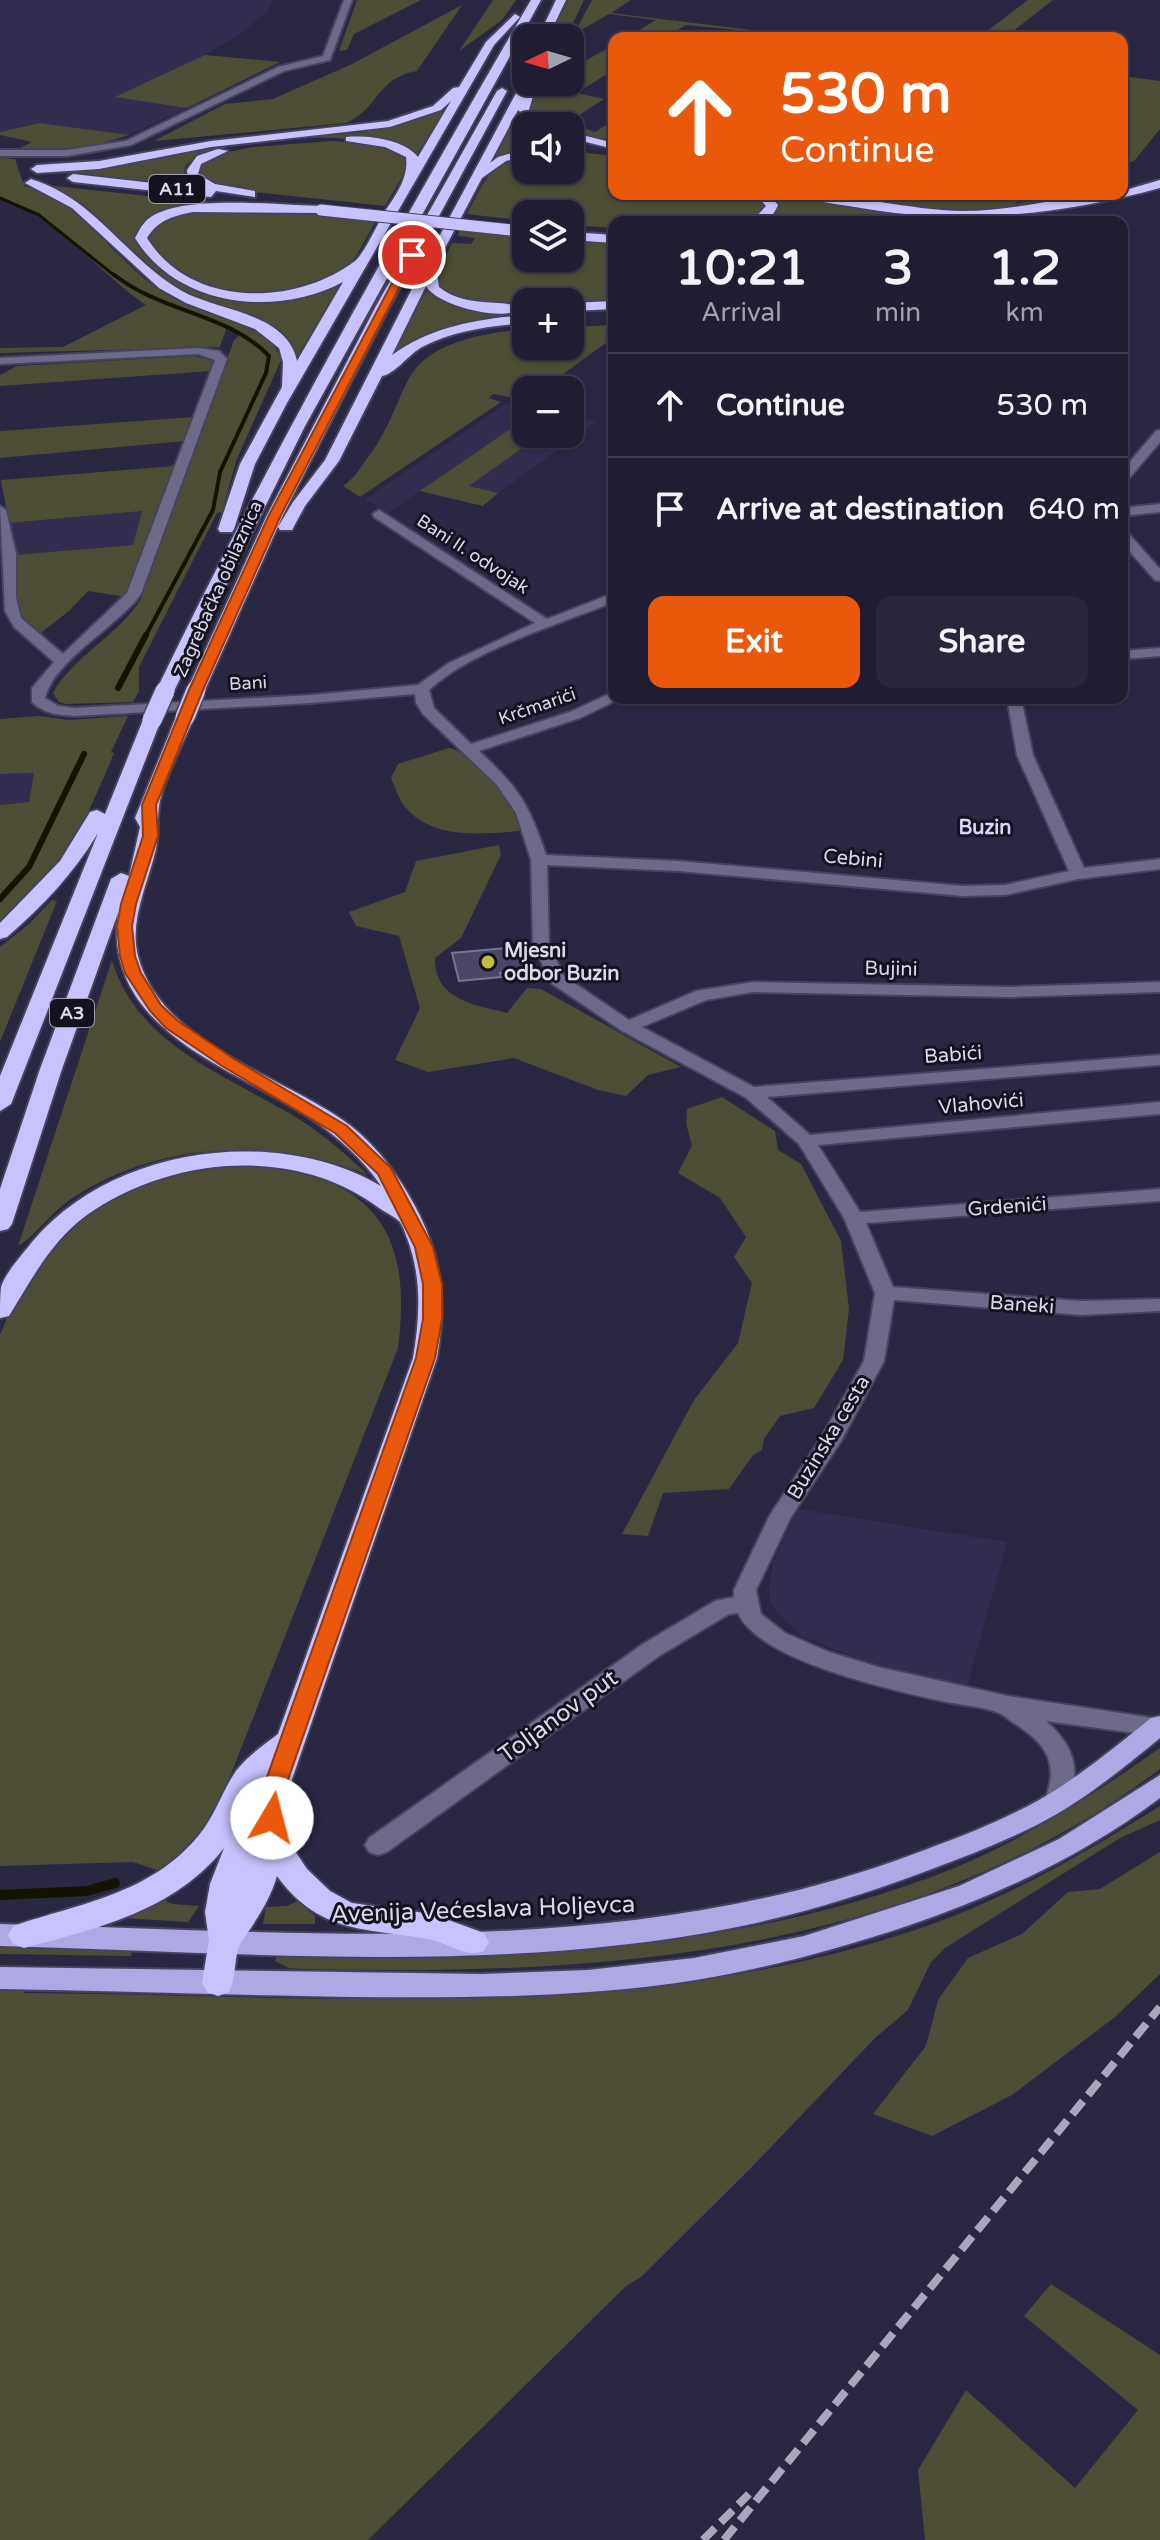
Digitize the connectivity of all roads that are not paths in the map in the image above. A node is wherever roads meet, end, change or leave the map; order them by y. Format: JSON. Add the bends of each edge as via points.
{"nodes":[{"id":1,"x":348,"y":0,"type":"edge"},
{"id":2,"x":526,"y":0,"type":"edge"},
{"id":3,"x":536,"y":0,"type":"edge"},
{"id":4,"x":553,"y":0,"type":"edge"},
{"id":5,"x":561,"y":0,"type":"edge"},
{"id":6,"x":540,"y":24,"type":"edge"},
{"id":7,"x":549,"y":24,"type":"edge"},
{"id":8,"x":511,"y":75,"type":"dead end"},
{"id":9,"x":468,"y":82,"type":"junction"},
{"id":10,"x":520,"y":96,"type":"edge"},
{"id":11,"x":584,"y":138,"type":"edge"},
{"id":12,"x":608,"y":144,"type":"edge"},
{"id":13,"x":584,"y":151,"type":"edge"},
{"id":14,"x":0,"y":153,"type":"edge"},
{"id":15,"x":608,"y":154,"type":"edge"},
{"id":16,"x":512,"y":157,"type":"edge"},
{"id":17,"x":31,"y":176,"type":"junction"},
{"id":18,"x":410,"y":179,"type":"junction"},
{"id":19,"x":474,"y":182,"type":"junction"},
{"id":20,"x":1160,"y":184,"type":"edge"},
{"id":21,"x":1128,"y":193,"type":"edge"},
{"id":22,"x":1160,"y":193,"type":"edge"},
{"id":23,"x":767,"y":200,"type":"edge"},
{"id":24,"x":841,"y":200,"type":"edge"},
{"id":25,"x":1097,"y":200,"type":"edge"},
{"id":26,"x":1099,"y":200,"type":"edge"},
{"id":27,"x":323,"y":208,"type":"junction"},
{"id":28,"x":765,"y":216,"type":"edge"},
{"id":29,"x":1010,"y":216,"type":"edge"},
{"id":30,"x":1059,"y":216,"type":"edge"},
{"id":31,"x":512,"y":228,"type":"edge"},
{"id":32,"x":584,"y":230,"type":"edge"},
{"id":33,"x":608,"y":232,"type":"edge"},
{"id":34,"x":584,"y":237,"type":"edge"},
{"id":35,"x":608,"y":239,"type":"edge"},
{"id":36,"x":369,"y":249,"type":"junction"},
{"id":37,"x":430,"y":265,"type":"junction"},
{"id":38,"x":608,"y":305,"type":"edge"},
{"id":39,"x":584,"y":306,"type":"edge"},
{"id":40,"x":512,"y":308,"type":"edge"},
{"id":41,"x":608,"y":313,"type":"edge"},
{"id":42,"x":584,"y":315,"type":"edge"},
{"id":43,"x":512,"y":321,"type":"edge"},
{"id":44,"x":0,"y":361,"type":"edge"},
{"id":45,"x":283,"y":397,"type":"junction"},
{"id":46,"x":357,"y":408,"type":"junction"},
{"id":47,"x":1160,"y":434,"type":"edge"},
{"id":48,"x":1128,"y":472,"type":"edge"},
{"id":49,"x":1160,"y":508,"type":"edge"},
{"id":50,"x":0,"y":510,"type":"edge"},
{"id":51,"x":1128,"y":511,"type":"edge"},
{"id":52,"x":379,"y":514,"type":"dead end"},
{"id":53,"x":1128,"y":542,"type":"edge"},
{"id":54,"x":1140,"y":556,"type":"junction"},
{"id":55,"x":1128,"y":557,"type":"edge"},
{"id":56,"x":247,"y":577,"type":"junction"},
{"id":57,"x":1160,"y":577,"type":"edge"},
{"id":58,"x":211,"y":592,"type":"junction"},
{"id":59,"x":608,"y":600,"type":"edge"},
{"id":60,"x":547,"y":625,"type":"junction"},
{"id":61,"x":1160,"y":652,"type":"edge"},
{"id":62,"x":1128,"y":655,"type":"edge"},
{"id":63,"x":61,"y":661,"type":"junction"},
{"id":64,"x":422,"y":689,"type":"junction"},
{"id":65,"x":608,"y":700,"type":"edge"},
{"id":66,"x":1015,"y":704,"type":"edge"},
{"id":67,"x":471,"y":749,"type":"junction"},
{"id":68,"x":132,"y":767,"type":"junction"},
{"id":69,"x":149,"y":805,"type":"junction"},
{"id":70,"x":539,"y":860,"type":"junction"},
{"id":71,"x":1160,"y":864,"type":"edge"},
{"id":72,"x":1078,"y":874,"type":"junction"},
{"id":73,"x":0,"y":933,"type":"edge"},
{"id":74,"x":1160,"y":987,"type":"edge"},
{"id":75,"x":628,"y":1027,"type":"junction"},
{"id":76,"x":1160,"y":1060,"type":"edge"},
{"id":77,"x":751,"y":1093,"type":"junction"},
{"id":78,"x":0,"y":1104,"type":"edge"},
{"id":79,"x":1160,"y":1108,"type":"edge"},
{"id":80,"x":806,"y":1141,"type":"junction"},
{"id":81,"x":1160,"y":1195,"type":"edge"},
{"id":82,"x":854,"y":1218,"type":"junction"},
{"id":83,"x":412,"y":1222,"type":"junction"},
{"id":84,"x":0,"y":1224,"type":"edge"},
{"id":85,"x":885,"y":1293,"type":"junction"},
{"id":86,"x":1160,"y":1305,"type":"edge"},
{"id":87,"x":0,"y":1310,"type":"edge"},
{"id":88,"x":746,"y":1603,"type":"junction"},
{"id":89,"x":995,"y":1702,"type":"junction"},
{"id":90,"x":1159,"y":1726,"type":"edge"},
{"id":91,"x":292,"y":1739,"type":"junction"},
{"id":92,"x":1160,"y":1785,"type":"edge"},
{"id":93,"x":273,"y":1791,"type":"junction"},
{"id":94,"x":1056,"y":1802,"type":"junction"},
{"id":95,"x":270,"y":1836,"type":"junction"},
{"id":96,"x":378,"y":1845,"type":"dead end"},
{"id":97,"x":12,"y":1935,"type":"edge"},
{"id":98,"x":225,"y":1940,"type":"junction"},
{"id":99,"x":473,"y":1942,"type":"junction"},
{"id":100,"x":0,"y":1978,"type":"edge"},
{"id":101,"x":218,"y":1983,"type":"junction"}],
"edges":[{"from":1,"to":14,"type":"street","via":[[327,58],[281,69],[136,141],[67,153]]},
{"from":2,"to":9,"type":"highway"},
{"from":3,"to":58,"type":"highway","name":"Zagrebačka obilaznica","number":"A3","via":[[360,306]]},
{"from":4,"to":6,"type":"highway"},
{"from":5,"to":7,"type":"highway"},
{"from":8,"to":56,"type":"highway","name":"Zagrebačka obilaznica","number":"A3","via":[[383,306]]},
{"from":9,"to":17,"type":"highway","via":[[437,108],[390,124],[211,144]]},
{"from":9,"to":18,"type":"highway"},
{"from":10,"to":19,"type":"highway"},
{"from":11,"to":12,"type":"highway"},
{"from":13,"to":15,"type":"highway"},
{"from":16,"to":19,"type":"highway","via":[[492,164]]},
{"from":17,"to":27,"type":"highway","number":"A11"},
{"from":17,"to":45,"type":"highway","via":[[76,205],[161,284],[280,340],[290,361]]},
{"from":18,"to":27,"type":"highway","via":[[411,155],[388,144],[355,139],[239,147],[209,155],[192,167],[194,179],[219,189]]},
{"from":18,"to":36,"type":"highway"},
{"from":19,"to":37,"type":"highway"},
{"from":20,"to":21,"type":"highway"},
{"from":22,"to":30,"type":"highway"},
{"from":23,"to":28,"type":"highway","via":[[772,205]]},
{"from":24,"to":25,"type":"highway","via":[[962,215]]},
{"from":26,"to":29,"type":"highway"},
{"from":27,"to":31,"type":"highway","number":"A11","bridge":true},
{"from":27,"to":36,"type":"highway","via":[[195,209],[158,219],[141,238],[188,283],[233,295],[285,295],[327,285],[344,277]]},
{"from":32,"to":33,"type":"highway"},
{"from":34,"to":35,"type":"highway"},
{"from":36,"to":45,"type":"highway"},
{"from":37,"to":40,"type":"highway","via":[[433,288],[446,297]]},
{"from":37,"to":46,"type":"highway"},
{"from":38,"to":39,"type":"highway"},
{"from":41,"to":42,"type":"highway"},
{"from":43,"to":46,"type":"highway","via":[[459,329],[413,346],[390,363],[369,401]]},
{"from":44,"to":63,"type":"street","via":[[198,351],[221,359],[134,594],[117,616]]},
{"from":45,"to":58,"type":"highway","via":[[244,472],[238,505],[209,569]]},
{"from":46,"to":56,"type":"highway","via":[[332,461],[298,505],[272,558]]},
{"from":47,"to":48,"type":"street"},
{"from":49,"to":51,"type":"street"},
{"from":50,"to":63,"type":"street","via":[[15,618]]},
{"from":52,"to":60,"type":"street","name":"Bani II. odvojak"},
{"from":53,"to":54,"type":"street"},
{"from":54,"to":55,"type":"street"},
{"from":54,"to":57,"type":"street"},
{"from":56,"to":69,"type":"highway","name":"Zagrebačka obilaznica","number":"A3","bridge":true},
{"from":58,"to":68,"type":"highway","name":"Zagrebačka obilaznica","number":"A3","bridge":true},
{"from":59,"to":60,"type":"street","name":"Bani"},
{"from":60,"to":64,"type":"street","name":"Bani","via":[[434,676]]},
{"from":61,"to":62,"type":"street"},
{"from":63,"to":64,"type":"street","name":"Bani","via":[[39,686],[37,699],[44,706],[75,712]]},
{"from":64,"to":67,"type":"street","via":[[428,711]]},
{"from":65,"to":67,"type":"street","name":"Krčmarići"},
{"from":66,"to":72,"type":"street","via":[[1025,755]]},
{"from":67,"to":70,"type":"street","via":[[524,813]]},
{"from":68,"to":73,"type":"highway","via":[[107,793],[73,858],[33,905]]},
{"from":68,"to":78,"type":"highway","name":"Zagrebačka obilaznica","number":"A3"},
{"from":69,"to":83,"type":"highway","via":[[151,836],[125,926],[127,956],[142,990],[189,1037],[341,1129],[385,1172]]},
{"from":69,"to":84,"type":"highway","name":"Zagrebačka obilaznica","number":"A3"},
{"from":70,"to":72,"type":"street","name":"Cebini","via":[[678,866],[963,891],[1005,890]]},
{"from":70,"to":75,"type":"street","via":[[541,944],[547,963],[557,979]]},
{"from":71,"to":72,"type":"street","name":"Cebini"},
{"from":74,"to":75,"type":"street","name":"Bujini","via":[[1012,992],[753,987],[702,995]]},
{"from":75,"to":77,"type":"street"},
{"from":76,"to":77,"type":"street","name":"Babići"},
{"from":77,"to":80,"type":"street"},
{"from":79,"to":80,"type":"street","name":"Vlahovići"},
{"from":80,"to":82,"type":"street"},
{"from":81,"to":82,"type":"street","name":"Grdenići"},
{"from":82,"to":85,"type":"street"},
{"from":83,"to":87,"type":"highway","via":[[355,1183],[306,1166],[240,1159],[180,1166],[125,1184],[77,1212],[32,1258]]},
{"from":83,"to":91,"type":"highway","via":[[433,1284],[425,1358]]},
{"from":85,"to":86,"type":"street","name":"Baneki","via":[[1081,1308]]},
{"from":85,"to":88,"type":"street","name":"Buzinska cesta","via":[[874,1361],[781,1515],[745,1590]]},
{"from":88,"to":89,"type":"street","via":[[753,1621],[801,1649],[880,1677]]},
{"from":88,"to":96,"type":"street","name":"Toljanov put","via":[[723,1607],[651,1650]]},
{"from":89,"to":90,"type":"street"},
{"from":89,"to":94,"type":"street","via":[[1039,1728],[1053,1744],[1064,1778]]},
{"from":90,"to":94,"type":"main road","name":"Avenija Većeslava Holjevca"},
{"from":91,"to":93,"type":"highway"},
{"from":91,"to":97,"type":"highway","via":[[250,1775],[210,1845],[175,1878],[121,1906]]},
{"from":92,"to":101,"type":"main road","via":[[1083,1839],[952,1901],[747,1960],[651,1975],[536,1984]]},
{"from":93,"to":95,"type":"highway"},
{"from":93,"to":98,"type":"highway","via":[[247,1828],[225,1884]]},
{"from":94,"to":99,"type":"main road","name":"Avenija Većeslava Holjevca","via":[[924,1865],[790,1908],[645,1932]]},
{"from":95,"to":98,"type":"highway","via":[[254,1899]]},
{"from":95,"to":99,"type":"highway","via":[[289,1872],[335,1910],[361,1919],[424,1924]]},
{"from":97,"to":98,"type":"main road","name":"Avenija Većeslava Holjevca"},
{"from":98,"to":99,"type":"main road","name":"Avenija Većeslava Holjevca"},
{"from":98,"to":101,"type":"highway"},
{"from":100,"to":101,"type":"main road"}]}
